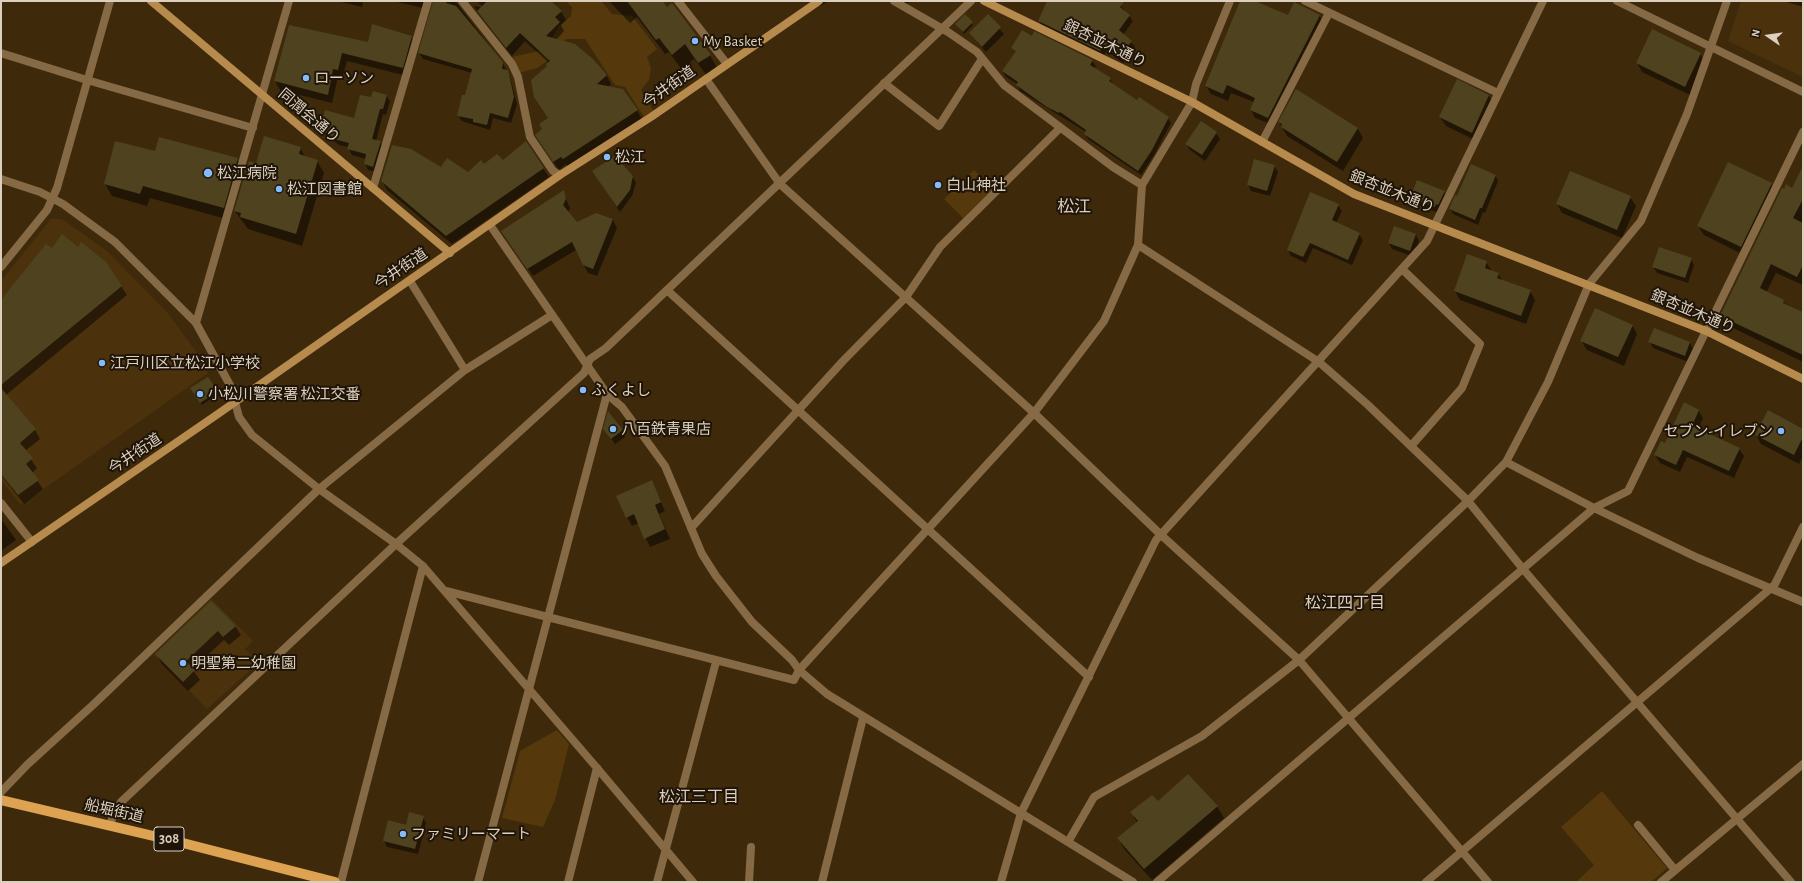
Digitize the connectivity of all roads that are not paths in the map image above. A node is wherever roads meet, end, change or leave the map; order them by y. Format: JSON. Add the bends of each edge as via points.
{"nodes":[{"id":1,"x":110,"y":1,"type":"edge"},
{"id":2,"x":151,"y":1,"type":"edge"},
{"id":3,"x":289,"y":1,"type":"edge"},
{"id":4,"x":428,"y":1,"type":"edge"},
{"id":5,"x":462,"y":1,"type":"edge"},
{"id":6,"x":678,"y":1,"type":"edge"},
{"id":7,"x":819,"y":1,"type":"edge"},
{"id":8,"x":894,"y":1,"type":"edge"},
{"id":9,"x":971,"y":1,"type":"edge"},
{"id":10,"x":984,"y":1,"type":"edge"},
{"id":11,"x":1230,"y":1,"type":"edge"},
{"id":12,"x":1305,"y":1,"type":"edge"},
{"id":13,"x":1543,"y":1,"type":"edge"},
{"id":14,"x":1617,"y":1,"type":"edge"},
{"id":15,"x":1727,"y":1,"type":"edge"},
{"id":16,"x":1329,"y":13,"type":"junction"},
{"id":17,"x":941,"y":29,"type":"junction"},
{"id":18,"x":1712,"y":48,"type":"junction"},
{"id":19,"x":1,"y":54,"type":"edge"},
{"id":20,"x":982,"y":59,"type":"junction"},
{"id":21,"x":727,"y":64,"type":"junction"},
{"id":22,"x":706,"y":79,"type":"junction"},
{"id":23,"x":87,"y":80,"type":"junction"},
{"id":24,"x":884,"y":83,"type":"junction"},
{"id":25,"x":1803,"y":92,"type":"edge"},
{"id":26,"x":1498,"y":93,"type":"junction"},
{"id":27,"x":263,"y":96,"type":"junction"},
{"id":28,"x":1192,"y":102,"type":"junction"},
{"id":29,"x":253,"y":128,"type":"junction"},
{"id":30,"x":1060,"y":128,"type":"junction"},
{"id":31,"x":1803,"y":132,"type":"edge"},
{"id":32,"x":1262,"y":142,"type":"junction"},
{"id":33,"x":560,"y":175,"type":"junction"},
{"id":34,"x":1,"y":179,"type":"edge"},
{"id":35,"x":780,"y":184,"type":"junction"},
{"id":36,"x":1142,"y":186,"type":"junction"},
{"id":37,"x":373,"y":188,"type":"junction"},
{"id":38,"x":52,"y":198,"type":"junction"},
{"id":39,"x":490,"y":225,"type":"junction"},
{"id":40,"x":1435,"y":225,"type":"junction"},
{"id":41,"x":1138,"y":245,"type":"junction"},
{"id":42,"x":450,"y":253,"type":"junction"},
{"id":43,"x":1,"y":267,"type":"edge"},
{"id":44,"x":1402,"y":269,"type":"junction"},
{"id":45,"x":410,"y":281,"type":"junction"},
{"id":46,"x":1589,"y":284,"type":"junction"},
{"id":47,"x":667,"y":290,"type":"junction"},
{"id":48,"x":906,"y":297,"type":"junction"},
{"id":49,"x":552,"y":315,"type":"junction"},
{"id":50,"x":196,"y":323,"type":"junction"},
{"id":51,"x":1706,"y":331,"type":"junction"},
{"id":52,"x":1319,"y":362,"type":"junction"},
{"id":53,"x":587,"y":364,"type":"junction"},
{"id":54,"x":465,"y":370,"type":"junction"},
{"id":55,"x":1803,"y":379,"type":"edge"},
{"id":56,"x":608,"y":394,"type":"junction"},
{"id":57,"x":235,"y":401,"type":"junction"},
{"id":58,"x":799,"y":410,"type":"junction"},
{"id":59,"x":1034,"y":413,"type":"junction"},
{"id":60,"x":1411,"y":446,"type":"junction"},
{"id":61,"x":1506,"y":462,"type":"junction"},
{"id":62,"x":320,"y":489,"type":"junction"},
{"id":63,"x":1468,"y":502,"type":"junction"},
{"id":64,"x":1,"y":503,"type":"edge"},
{"id":65,"x":1594,"y":508,"type":"junction"},
{"id":66,"x":1803,"y":527,"type":"edge"},
{"id":67,"x":691,"y":528,"type":"junction"},
{"id":68,"x":930,"y":529,"type":"junction"},
{"id":69,"x":1160,"y":534,"type":"junction"},
{"id":70,"x":32,"y":542,"type":"junction"},
{"id":71,"x":396,"y":544,"type":"junction"},
{"id":72,"x":1,"y":563,"type":"edge"},
{"id":73,"x":423,"y":566,"type":"junction"},
{"id":74,"x":1523,"y":569,"type":"junction"},
{"id":75,"x":1770,"y":589,"type":"junction"},
{"id":76,"x":446,"y":591,"type":"junction"},
{"id":77,"x":1803,"y":602,"type":"edge"},
{"id":78,"x":549,"y":617,"type":"junction"},
{"id":79,"x":1299,"y":660,"type":"junction"},
{"id":80,"x":716,"y":662,"type":"junction"},
{"id":81,"x":799,"y":670,"type":"junction"},
{"id":82,"x":1089,"y":677,"type":"junction"},
{"id":83,"x":529,"y":690,"type":"junction"},
{"id":84,"x":1638,"y":703,"type":"junction"},
{"id":85,"x":1348,"y":717,"type":"junction"},
{"id":86,"x":863,"y":718,"type":"junction"},
{"id":87,"x":1803,"y":764,"type":"edge"},
{"id":88,"x":597,"y":768,"type":"junction"},
{"id":89,"x":1,"y":792,"type":"edge"},
{"id":90,"x":1,"y":800,"type":"edge"},
{"id":91,"x":1020,"y":813,"type":"junction"},
{"id":92,"x":1738,"y":818,"type":"junction"},
{"id":93,"x":109,"y":825,"type":"junction"},
{"id":94,"x":1638,"y":825,"type":"dead end"},
{"id":95,"x":1068,"y":842,"type":"junction"},
{"id":96,"x":751,"y":847,"type":"dead end"},
{"id":97,"x":665,"y":850,"type":"junction"},
{"id":98,"x":1462,"y":852,"type":"junction"},
{"id":99,"x":1675,"y":870,"type":"junction"},
{"id":100,"x":335,"y":882,"type":"edge"},
{"id":101,"x":341,"y":882,"type":"edge"},
{"id":102,"x":478,"y":882,"type":"edge"},
{"id":103,"x":568,"y":882,"type":"edge"},
{"id":104,"x":657,"y":882,"type":"edge"},
{"id":105,"x":693,"y":882,"type":"edge"},
{"id":106,"x":749,"y":882,"type":"edge"},
{"id":107,"x":822,"y":882,"type":"edge"},
{"id":108,"x":1002,"y":882,"type":"edge"},
{"id":109,"x":1133,"y":882,"type":"edge"},
{"id":110,"x":1157,"y":882,"type":"edge"},
{"id":111,"x":1426,"y":882,"type":"edge"},
{"id":112,"x":1488,"y":882,"type":"edge"},
{"id":113,"x":1661,"y":882,"type":"edge"},
{"id":114,"x":1791,"y":882,"type":"edge"}],
"edges":[{"from":1,"to":23,"type":"street"},
{"from":2,"to":27,"type":"street","name":"同潤会通り"},
{"from":3,"to":27,"type":"street"},
{"from":4,"to":37,"type":"street"},
{"from":5,"to":33,"type":"street","via":[[512,64],[518,77],[530,137],[553,171]]},
{"from":6,"to":21,"type":"street"},
{"from":7,"to":21,"type":"street","name":"今井街道"},
{"from":8,"to":17,"type":"street"},
{"from":9,"to":17,"type":"street"},
{"from":10,"to":28,"type":"street","name":"銀杏並木通り"},
{"from":11,"to":28,"type":"street","via":[[1196,84]]},
{"from":12,"to":16,"type":"street"},
{"from":13,"to":26,"type":"street"},
{"from":14,"to":18,"type":"street"},
{"from":15,"to":18,"type":"street"},
{"from":16,"to":26,"type":"street"},
{"from":16,"to":32,"type":"street"},
{"from":17,"to":20,"type":"street","via":[[977,52]]},
{"from":17,"to":24,"type":"street"},
{"from":18,"to":25,"type":"street"},
{"from":18,"to":46,"type":"street","via":[[1641,221]]},
{"from":19,"to":23,"type":"street"},
{"from":20,"to":24,"type":"street","via":[[939,126]]},
{"from":20,"to":30,"type":"street","via":[[1004,85]]},
{"from":21,"to":22,"type":"street","name":"今井街道"},
{"from":22,"to":33,"type":"street","name":"今井街道"},
{"from":22,"to":35,"type":"street"},
{"from":23,"to":29,"type":"street"},
{"from":23,"to":38,"type":"street"},
{"from":24,"to":35,"type":"street"},
{"from":26,"to":40,"type":"street"},
{"from":27,"to":29,"type":"street"},
{"from":27,"to":37,"type":"street","name":"同潤会通り"},
{"from":28,"to":32,"type":"street","name":"銀杏並木通り"},
{"from":28,"to":36,"type":"street"},
{"from":29,"to":50,"type":"street"},
{"from":30,"to":36,"type":"street"},
{"from":30,"to":48,"type":"street","via":[[940,247]]},
{"from":31,"to":51,"type":"street"},
{"from":32,"to":40,"type":"street","name":"銀杏並木通り","via":[[1345,189]]},
{"from":33,"to":39,"type":"street","name":"今井街道"},
{"from":34,"to":38,"type":"street"},
{"from":35,"to":47,"type":"street"},
{"from":35,"to":48,"type":"street"},
{"from":36,"to":41,"type":"street"},
{"from":37,"to":42,"type":"street","name":"同潤会通り"},
{"from":38,"to":43,"type":"street","via":[[47,210]]},
{"from":38,"to":50,"type":"street","via":[[115,242]]},
{"from":39,"to":42,"type":"street","name":"今井街道"},
{"from":39,"to":49,"type":"street"},
{"from":40,"to":44,"type":"street","via":[[1427,241]]},
{"from":40,"to":46,"type":"street","name":"銀杏並木通り"},
{"from":41,"to":52,"type":"street"},
{"from":41,"to":59,"type":"street","via":[[1104,321]]},
{"from":42,"to":45,"type":"street","name":"今井街道"},
{"from":44,"to":52,"type":"street"},
{"from":44,"to":60,"type":"street","via":[[1480,344],[1462,388]]},
{"from":45,"to":54,"type":"street"},
{"from":45,"to":57,"type":"street","name":"今井街道"},
{"from":46,"to":51,"type":"street","name":"銀杏並木通り"},
{"from":46,"to":61,"type":"street","via":[[1548,382]]},
{"from":47,"to":53,"type":"street"},
{"from":47,"to":58,"type":"street"},
{"from":48,"to":58,"type":"street"},
{"from":48,"to":59,"type":"street"},
{"from":49,"to":53,"type":"street"},
{"from":49,"to":54,"type":"street"},
{"from":50,"to":57,"type":"street","via":[[231,387]]},
{"from":51,"to":55,"type":"street","name":"銀杏並木通り"},
{"from":51,"to":65,"type":"street","via":[[1628,491]]},
{"from":52,"to":60,"type":"street"},
{"from":52,"to":69,"type":"street"},
{"from":53,"to":56,"type":"street"},
{"from":53,"to":71,"type":"street","via":[[584,373]]},
{"from":54,"to":62,"type":"street"},
{"from":56,"to":67,"type":"street","via":[[622,407],[665,466]]},
{"from":56,"to":78,"type":"street"},
{"from":57,"to":62,"type":"street","via":[[239,417],[252,435]]},
{"from":57,"to":70,"type":"street","name":"今井街道"},
{"from":58,"to":67,"type":"street"},
{"from":58,"to":68,"type":"street"},
{"from":59,"to":68,"type":"street"},
{"from":59,"to":69,"type":"street"},
{"from":60,"to":63,"type":"street"},
{"from":61,"to":63,"type":"street"},
{"from":61,"to":65,"type":"street"},
{"from":62,"to":71,"type":"street"},
{"from":62,"to":89,"type":"street"},
{"from":63,"to":74,"type":"street"},
{"from":63,"to":79,"type":"street"},
{"from":64,"to":70,"type":"street"},
{"from":65,"to":74,"type":"street"},
{"from":65,"to":75,"type":"street"},
{"from":66,"to":75,"type":"street","via":[[1775,584]]},
{"from":67,"to":81,"type":"street","via":[[702,554],[725,588],[752,622]]},
{"from":68,"to":81,"type":"street"},
{"from":68,"to":82,"type":"street"},
{"from":69,"to":79,"type":"street"},
{"from":69,"to":82,"type":"street"},
{"from":70,"to":72,"type":"street","name":"今井街道"},
{"from":71,"to":73,"type":"street"},
{"from":71,"to":93,"type":"street","via":[[121,802]]},
{"from":73,"to":76,"type":"street"},
{"from":73,"to":101,"type":"street"},
{"from":74,"to":84,"type":"street"},
{"from":74,"to":85,"type":"street"},
{"from":75,"to":77,"type":"street"},
{"from":75,"to":84,"type":"street"},
{"from":76,"to":78,"type":"street"},
{"from":76,"to":83,"type":"street"},
{"from":78,"to":80,"type":"street"},
{"from":78,"to":83,"type":"street"},
{"from":79,"to":85,"type":"street"},
{"from":79,"to":95,"type":"street","via":[[1202,736],[1094,797]]},
{"from":80,"to":81,"type":"street","via":[[794,680]]},
{"from":80,"to":97,"type":"street"},
{"from":81,"to":86,"type":"street","via":[[826,694]]},
{"from":82,"to":91,"type":"street"},
{"from":83,"to":88,"type":"street"},
{"from":83,"to":102,"type":"street"},
{"from":84,"to":92,"type":"street"},
{"from":84,"to":98,"type":"street"},
{"from":85,"to":98,"type":"street"},
{"from":85,"to":110,"type":"street"},
{"from":86,"to":91,"type":"street"},
{"from":86,"to":107,"type":"street"},
{"from":87,"to":92,"type":"street"},
{"from":88,"to":97,"type":"street"},
{"from":88,"to":103,"type":"street"},
{"from":90,"to":93,"type":"main road","name":"船堀街道","number":"308"},
{"from":91,"to":95,"type":"street"},
{"from":91,"to":108,"type":"street"},
{"from":92,"to":99,"type":"street"},
{"from":92,"to":114,"type":"street"},
{"from":93,"to":100,"type":"main road","name":"船堀街道","number":"308"},
{"from":94,"to":99,"type":"street"},
{"from":95,"to":109,"type":"street"},
{"from":96,"to":106,"type":"street"},
{"from":97,"to":104,"type":"street"},
{"from":97,"to":105,"type":"street"},
{"from":98,"to":111,"type":"street"},
{"from":98,"to":112,"type":"street"},
{"from":99,"to":113,"type":"street"}]}
